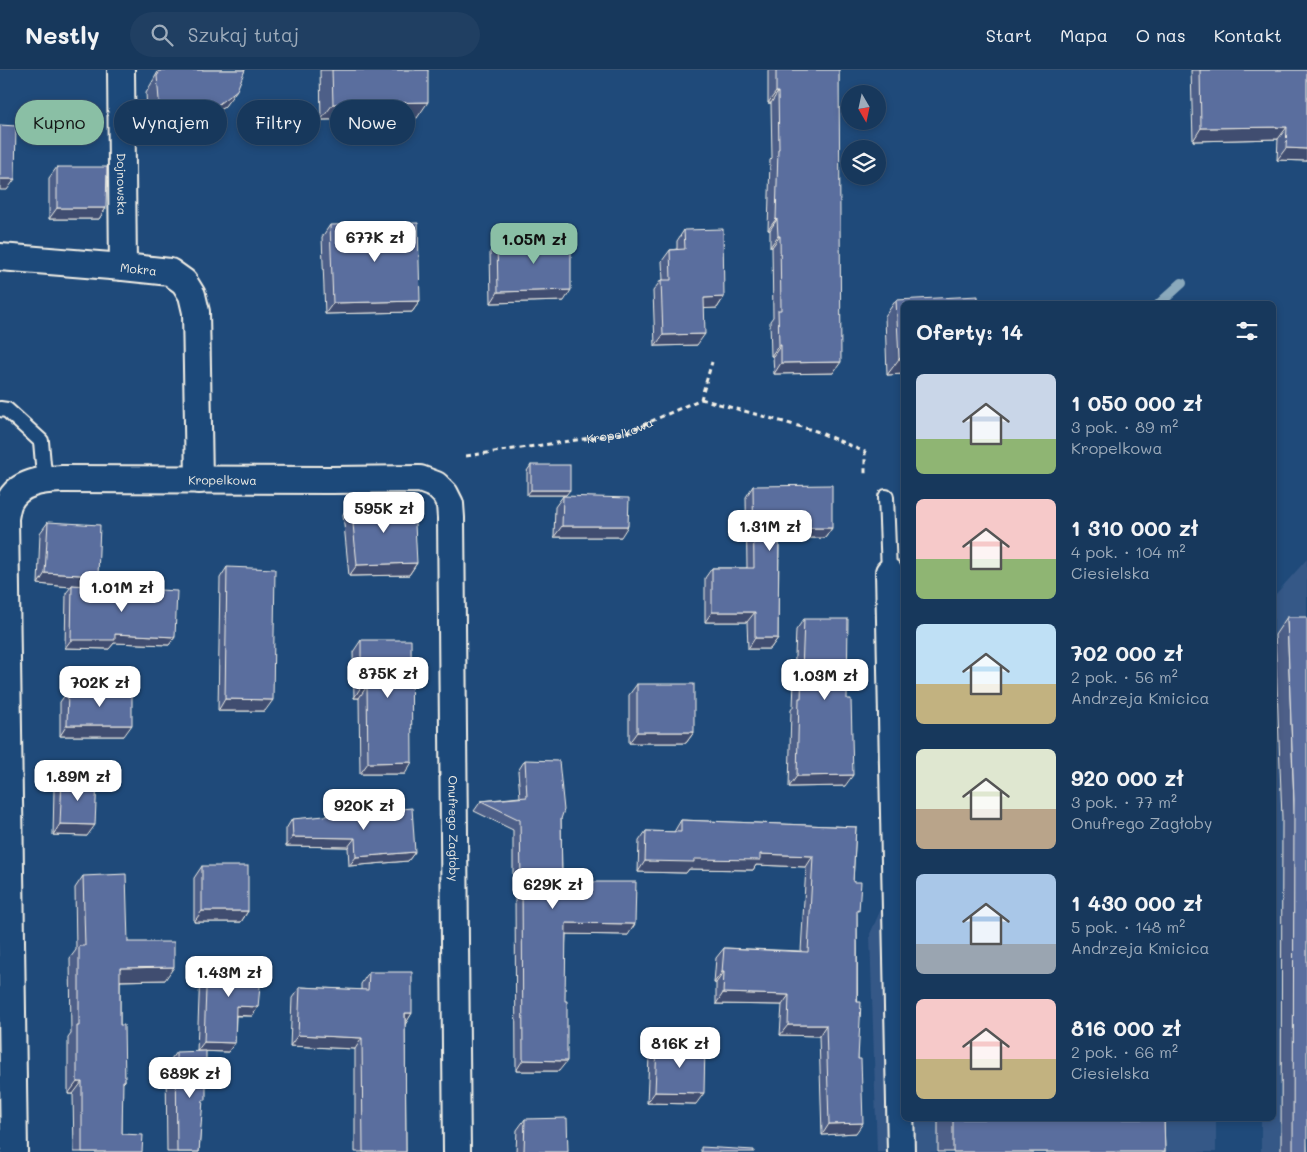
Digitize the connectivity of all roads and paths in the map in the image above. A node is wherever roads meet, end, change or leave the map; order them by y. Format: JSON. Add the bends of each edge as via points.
{"nodes":[{"id":1,"x":121,"y":70,"type":"edge"},
{"id":2,"x":0,"y":257,"type":"edge"},
{"id":3,"x":123,"y":266,"type":"junction"},
{"id":4,"x":712,"y":362,"type":"dead end"},
{"id":5,"x":701,"y":399,"type":"junction"},
{"id":6,"x":0,"y":409,"type":"edge"},
{"id":7,"x":466,"y":456,"type":"dead end"},
{"id":8,"x":865,"y":475,"type":"dead end"},
{"id":9,"x":46,"y":480,"type":"junction"},
{"id":10,"x":199,"y":480,"type":"junction"},
{"id":11,"x":886,"y":497,"type":"dead end"},
{"id":12,"x":450,"y":504,"type":"joint"},
{"id":13,"x":890,"y":572,"type":"joint"},
{"id":14,"x":14,"y":1152,"type":"edge"},
{"id":15,"x":457,"y":1152,"type":"edge"},
{"id":16,"x":901,"y":1152,"type":"edge"}],
"edges":[{"from":1,"to":3,"type":"street","name":"Dojnowska"},
{"from":2,"to":3,"type":"street","name":"Mokra"},
{"from":3,"to":10,"type":"street","name":"Mokra","via":[[170,272],[184,282],[192,295],[196,312]]},
{"from":4,"to":5,"type":"path"},
{"from":5,"to":7,"type":"path","name":"Kropelkowa","via":[[625,433]]},
{"from":5,"to":8,"type":"path","via":[[816,431],[864,452]]},
{"from":6,"to":9,"type":"lane","via":[[7,410],[41,441]]},
{"from":9,"to":10,"type":"street","name":"Kropelkowa"},
{"from":9,"to":14,"type":"street","name":"Kropelkowa","via":[[30,483],[16,491],[5,518]]},
{"from":10,"to":12,"type":"street","name":"Kropelkowa","via":[[420,479],[436,485]]},
{"from":11,"to":13,"type":"lane"},
{"from":12,"to":15,"type":"street","name":"Onufrego Zagłoby"},
{"from":13,"to":16,"type":"street"}]}
